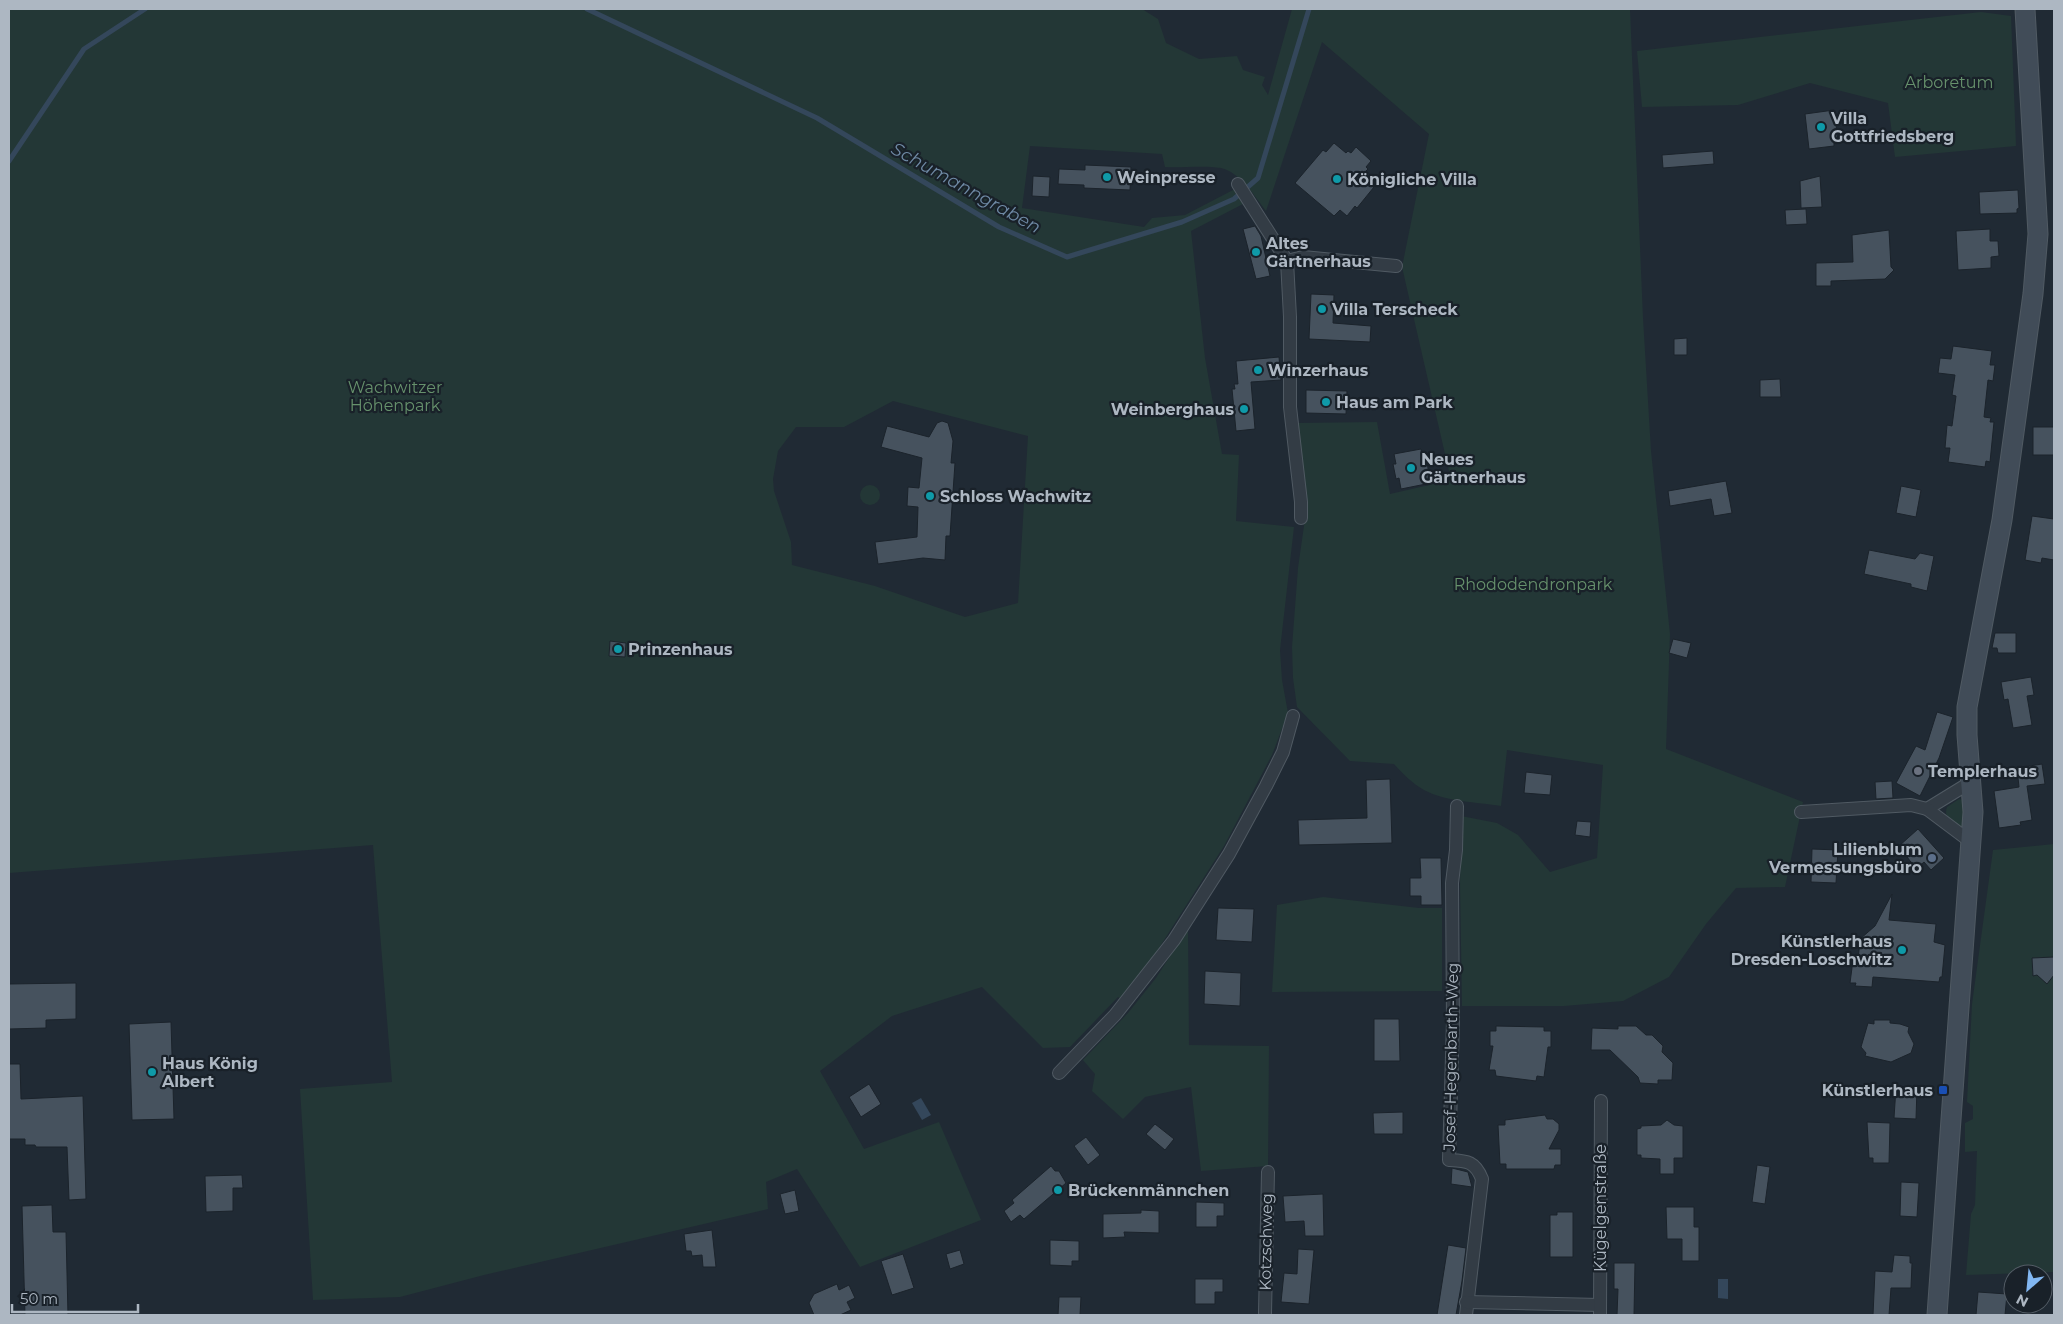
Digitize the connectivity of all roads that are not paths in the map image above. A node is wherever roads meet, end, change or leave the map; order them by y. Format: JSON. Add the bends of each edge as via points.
{"nodes":[{"id":1,"x":2025,"y":9,"type":"edge"},
{"id":2,"x":1238,"y":184,"type":"dead end"},
{"id":3,"x":1287,"y":261,"type":"junction"},
{"id":4,"x":1396,"y":266,"type":"dead end"},
{"id":5,"x":1301,"y":518,"type":"dead end"},
{"id":6,"x":1293,"y":716,"type":"dead end"},
{"id":7,"x":1972,"y":782,"type":"junction"},
{"id":8,"x":1457,"y":806,"type":"dead end"},
{"id":9,"x":1927,"y":809,"type":"junction"},
{"id":10,"x":1801,"y":812,"type":"dead end"},
{"id":11,"x":1971,"y":842,"type":"junction"},
{"id":12,"x":1059,"y":1073,"type":"dead end"},
{"id":13,"x":1601,"y":1101,"type":"dead end"},
{"id":14,"x":1268,"y":1172,"type":"dead end"},
{"id":15,"x":1466,"y":1302,"type":"junction"},
{"id":16,"x":1600,"y":1310,"type":"edge"},
{"id":17,"x":1265,"y":1312,"type":"dead end"},
{"id":18,"x":1466,"y":1315,"type":"edge"},
{"id":19,"x":1937,"y":1315,"type":"edge"}],
"edges":[{"from":1,"to":7,"type":"main road","via":[[2038,234],[2002,520],[1967,707]]},
{"from":2,"to":3,"type":"street"},
{"from":3,"to":4,"type":"street","via":[[1303,257]]},
{"from":3,"to":5,"type":"street","via":[[1290,407]]},
{"from":6,"to":12,"type":"street","via":[[1283,752],[1266,786],[1229,854],[1179,932],[1115,1015]]},
{"from":7,"to":9,"type":"street"},
{"from":7,"to":11,"type":"main road"},
{"from":8,"to":15,"type":"street","name":"Josef-Hegenbarth-Weg","via":[[1452,883],[1449,1160],[1466,1160],[1479,1171],[1482,1179]]},
{"from":9,"to":10,"type":"street","via":[[1911,805]]},
{"from":9,"to":11,"type":"street"},
{"from":11,"to":19,"type":"main road"},
{"from":13,"to":16,"type":"street","name":"Kügelgenstraße"},
{"from":14,"to":17,"type":"street","name":"Kotzschweg"},
{"from":15,"to":16,"type":"street"},
{"from":15,"to":18,"type":"street","name":"Josef-Hegenbarth-Weg"}]}
